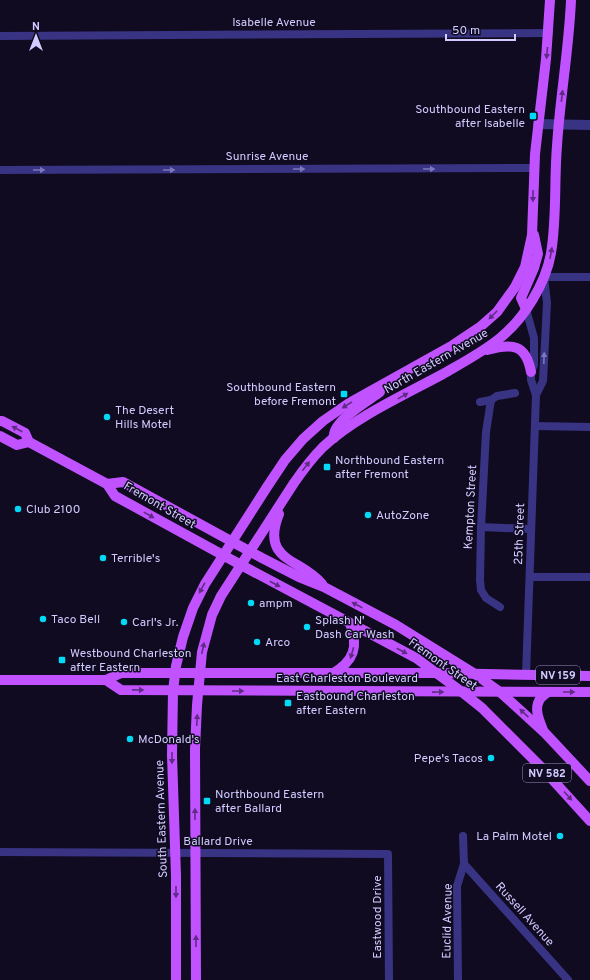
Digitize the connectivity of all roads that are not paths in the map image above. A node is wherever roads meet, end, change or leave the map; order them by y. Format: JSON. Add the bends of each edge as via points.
{"nodes":[{"id":1,"x":550,"y":0,"type":"edge"},
{"id":2,"x":571,"y":0,"type":"edge"},
{"id":3,"x":549,"y":32,"type":"junction"},
{"id":4,"x":0,"y":36,"type":"edge"},
{"id":5,"x":538,"y":124,"type":"junction"},
{"id":6,"x":559,"y":125,"type":"junction"},
{"id":7,"x":590,"y":125,"type":"edge"},
{"id":8,"x":534,"y":168,"type":"junction"},
{"id":9,"x":0,"y":170,"type":"edge"},
{"id":10,"x":533,"y":227,"type":"junction"},
{"id":11,"x":544,"y":277,"type":"junction"},
{"id":12,"x":590,"y":277,"type":"edge"},
{"id":13,"x":526,"y":309,"type":"junction"},
{"id":14,"x":478,"y":353,"type":"junction"},
{"id":15,"x":411,"y":368,"type":"junction"},
{"id":16,"x":531,"y":372,"type":"junction"},
{"id":17,"x":515,"y":393,"type":"dead end"},
{"id":18,"x":536,"y":395,"type":"junction"},
{"id":19,"x":491,"y":400,"type":"junction"},
{"id":20,"x":480,"y":402,"type":"dead end"},
{"id":21,"x":0,"y":421,"type":"edge"},
{"id":22,"x":535,"y":426,"type":"junction"},
{"id":23,"x":590,"y":427,"type":"edge"},
{"id":24,"x":0,"y":436,"type":"edge"},
{"id":25,"x":334,"y":438,"type":"junction"},
{"id":26,"x":29,"y":442,"type":"junction"},
{"id":27,"x":107,"y":484,"type":"junction"},
{"id":28,"x":285,"y":498,"type":"junction"},
{"id":29,"x":481,"y":527,"type":"junction"},
{"id":30,"x":531,"y":529,"type":"junction"},
{"id":31,"x":227,"y":549,"type":"junction"},
{"id":32,"x":245,"y":558,"type":"junction"},
{"id":33,"x":530,"y":577,"type":"junction"},
{"id":34,"x":590,"y":577,"type":"edge"},
{"id":35,"x":324,"y":588,"type":"junction"},
{"id":36,"x":500,"y":607,"type":"dead end"},
{"id":37,"x":350,"y":623,"type":"junction"},
{"id":38,"x":175,"y":673,"type":"junction"},
{"id":39,"x":436,"y":673,"type":"junction"},
{"id":40,"x":200,"y":674,"type":"junction"},
{"id":41,"x":332,"y":674,"type":"junction"},
{"id":42,"x":475,"y":674,"type":"junction"},
{"id":43,"x":526,"y":675,"type":"junction"},
{"id":44,"x":590,"y":676,"type":"edge"},
{"id":45,"x":0,"y":680,"type":"edge"},
{"id":46,"x":106,"y":680,"type":"junction"},
{"id":47,"x":173,"y":691,"type":"junction"},
{"id":48,"x":199,"y":691,"type":"junction"},
{"id":49,"x":462,"y":692,"type":"junction"},
{"id":50,"x":500,"y":692,"type":"junction"},
{"id":51,"x":548,"y":692,"type":"junction"},
{"id":52,"x":590,"y":692,"type":"edge"},
{"id":53,"x":545,"y":733,"type":"junction"},
{"id":54,"x":590,"y":781,"type":"edge"},
{"id":55,"x":590,"y":821,"type":"edge"},
{"id":56,"x":463,"y":836,"type":"dead end"},
{"id":57,"x":0,"y":852,"type":"edge"},
{"id":58,"x":175,"y":853,"type":"junction"},
{"id":59,"x":195,"y":853,"type":"junction"},
{"id":60,"x":388,"y":854,"type":"joint"},
{"id":61,"x":464,"y":864,"type":"junction"},
{"id":62,"x":176,"y":980,"type":"edge"},
{"id":63,"x":196,"y":980,"type":"edge"},
{"id":64,"x":389,"y":980,"type":"edge"},
{"id":65,"x":458,"y":980,"type":"edge"},
{"id":66,"x":568,"y":980,"type":"edge"}],
"edges":[{"from":1,"to":3,"type":"main road","name":"North Eastern Avenue"},
{"from":6,"to":2,"type":"main road","name":"North Eastern Avenue","one_way":true},
{"from":3,"to":4,"type":"street","name":"Isabelle Avenue"},
{"from":3,"to":5,"type":"main road","name":"North Eastern Avenue","one_way":true},
{"from":5,"to":6,"type":"street"},
{"from":5,"to":8,"type":"main road","name":"North Eastern Avenue"},
{"from":6,"to":7,"type":"street"},
{"from":11,"to":6,"type":"main road","name":"North Eastern Avenue","one_way":true,"via":[[551,254],[553,234]]},
{"from":9,"to":8,"type":"street","name":"Sunrise Avenue","one_way":true},
{"from":8,"to":10,"type":"main road","name":"North Eastern Avenue","one_way":true},
{"from":10,"to":13,"type":"main road","via":[[538,254],[521,298]]},
{"from":10,"to":15,"type":"main road","name":"North Eastern Avenue","one_way":true,"via":[[525,267],[515,287],[497,312],[480,327]]},
{"from":11,"to":12,"type":"street"},
{"from":11,"to":13,"type":"main road","name":"North Eastern Avenue"},
{"from":18,"to":11,"type":"street","name":"25th Street","one_way":true,"via":[[543,381],[547,303]]},
{"from":13,"to":14,"type":"main road","name":"North Eastern Avenue","via":[[501,337]]},
{"from":13,"to":16,"type":"street","name":"25th Street","via":[[534,338],[534,365]]},
{"from":14,"to":16,"type":"main road","via":[[502,347],[515,347],[526,354]]},
{"from":25,"to":14,"type":"main road","name":"North Eastern Avenue","one_way":true,"via":[[369,415]]},
{"from":15,"to":25,"type":"main road","via":[[344,418],[336,427]]},
{"from":15,"to":31,"type":"main road","name":"North Eastern Avenue","one_way":true,"via":[[334,413],[303,439],[285,460]]},
{"from":16,"to":18,"type":"street","name":"25th Street"},
{"from":17,"to":19,"type":"street","via":[[497,396]]},
{"from":18,"to":22,"type":"street","name":"25th Street"},
{"from":19,"to":20,"type":"street"},
{"from":19,"to":29,"type":"street","name":"Kempton Street","via":[[486,432]]},
{"from":26,"to":21,"type":"main road","name":"Fremont Street","one_way":true,"via":[[24,433]]},
{"from":22,"to":23,"type":"street"},
{"from":22,"to":30,"type":"street","name":"25th Street"},
{"from":24,"to":26,"type":"main road","name":"Fremont Street","via":[[17,445]]},
{"from":28,"to":25,"type":"main road","name":"North Eastern Avenue","one_way":true,"via":[[304,468]]},
{"from":26,"to":27,"type":"main road","name":"Fremont Street"},
{"from":27,"to":31,"type":"main road","name":"Fremont Street","one_way":true,"via":[[115,496]]},
{"from":27,"to":31,"type":"main road","name":"Fremont Street","via":[[123,482]]},
{"from":28,"to":32,"type":"main road","name":"North Eastern Avenue"},
{"from":28,"to":35,"type":"main road","via":[[275,525],[274,539],[277,546],[285,559],[315,576]]},
{"from":29,"to":30,"type":"street"},
{"from":29,"to":36,"type":"street","name":"Kempton Street","via":[[482,590],[486,598]]},
{"from":30,"to":33,"type":"street","name":"25th Street"},
{"from":31,"to":32,"type":"main road","name":"Fremont Street"},
{"from":31,"to":32,"type":"main road","name":"Fremont Street"},
{"from":31,"to":38,"type":"main road","name":"South Eastern Avenue","one_way":true,"via":[[193,608]]},
{"from":32,"to":35,"type":"main road","name":"Fremont Street"},
{"from":32,"to":37,"type":"main road","name":"Fremont Street","one_way":true},
{"from":40,"to":32,"type":"main road","one_way":true,"via":[[202,652],[212,615]]},
{"from":33,"to":34,"type":"street"},
{"from":33,"to":43,"type":"street","name":"25th Street"},
{"from":42,"to":35,"type":"main road","name":"Fremont Street","one_way":true,"via":[[396,625]]},
{"from":37,"to":39,"type":"main road","name":"Fremont Street","one_way":true,"via":[[416,658]]},
{"from":37,"to":41,"type":"main road","one_way":true,"via":[[354,642],[351,659]]},
{"from":38,"to":40,"type":"main road","name":"East Charleston Boulevard"},
{"from":38,"to":46,"type":"main road","name":"East Charleston Boulevard","via":[[121,673]]},
{"from":38,"to":47,"type":"main road","name":"South Eastern Avenue"},
{"from":39,"to":41,"type":"main road","name":"East Charleston Boulevard"},
{"from":39,"to":42,"type":"main road","name":"East Charleston Boulevard"},
{"from":39,"to":49,"type":"main road","name":"Fremont Street","number":"NV 582"},
{"from":40,"to":41,"type":"main road","name":"East Charleston Boulevard"},
{"from":40,"to":48,"type":"main road"},
{"from":42,"to":43,"type":"main road","name":"East Charleston Boulevard"},
{"from":42,"to":50,"type":"main road","name":"Fremont Street","number":"NV 582"},
{"from":43,"to":44,"type":"main road","name":"East Charleston Boulevard","number":"NV 159"},
{"from":45,"to":46,"type":"main road","name":"East Charleston Boulevard"},
{"from":46,"to":47,"type":"main road","name":"East Charleston Boulevard","one_way":true,"via":[[121,690]]},
{"from":47,"to":48,"type":"main road","name":"East Charleston Boulevard"},
{"from":47,"to":58,"type":"main road","name":"South Eastern Avenue","one_way":true,"via":[[172,776]]},
{"from":48,"to":49,"type":"main road","name":"East Charleston Boulevard","one_way":true},
{"from":59,"to":48,"type":"main road","one_way":true,"via":[[195,749]]},
{"from":49,"to":50,"type":"main road","name":"East Charleston Boulevard"},
{"from":49,"to":55,"type":"main road","name":"Fremont Street","number":"NV 582","one_way":true,"via":[[517,743]]},
{"from":50,"to":51,"type":"main road","name":"East Charleston Boulevard"},
{"from":53,"to":50,"type":"main road","name":"Fremont Street","number":"NV 582","one_way":true},
{"from":51,"to":52,"type":"main road","name":"East Charleston Boulevard","number":"NV 159","one_way":true},
{"from":51,"to":53,"type":"main road","via":[[539,701],[537,708],[538,719]]},
{"from":53,"to":54,"type":"main road","name":"Fremont Street","number":"NV 582"},
{"from":56,"to":61,"type":"street","name":"Euclid Avenue"},
{"from":57,"to":58,"type":"street","name":"Ballard Drive"},
{"from":58,"to":59,"type":"street","name":"Ballard Drive"},
{"from":58,"to":62,"type":"main road","name":"South Eastern Avenue","one_way":true},
{"from":59,"to":60,"type":"street","name":"Ballard Drive"},
{"from":63,"to":59,"type":"main road","one_way":true},
{"from":60,"to":64,"type":"street","name":"Eastwood Drive"},
{"from":61,"to":65,"type":"street","name":"Euclid Avenue","via":[[457,886]]},
{"from":61,"to":66,"type":"street","name":"Russell Avenue"}]}
